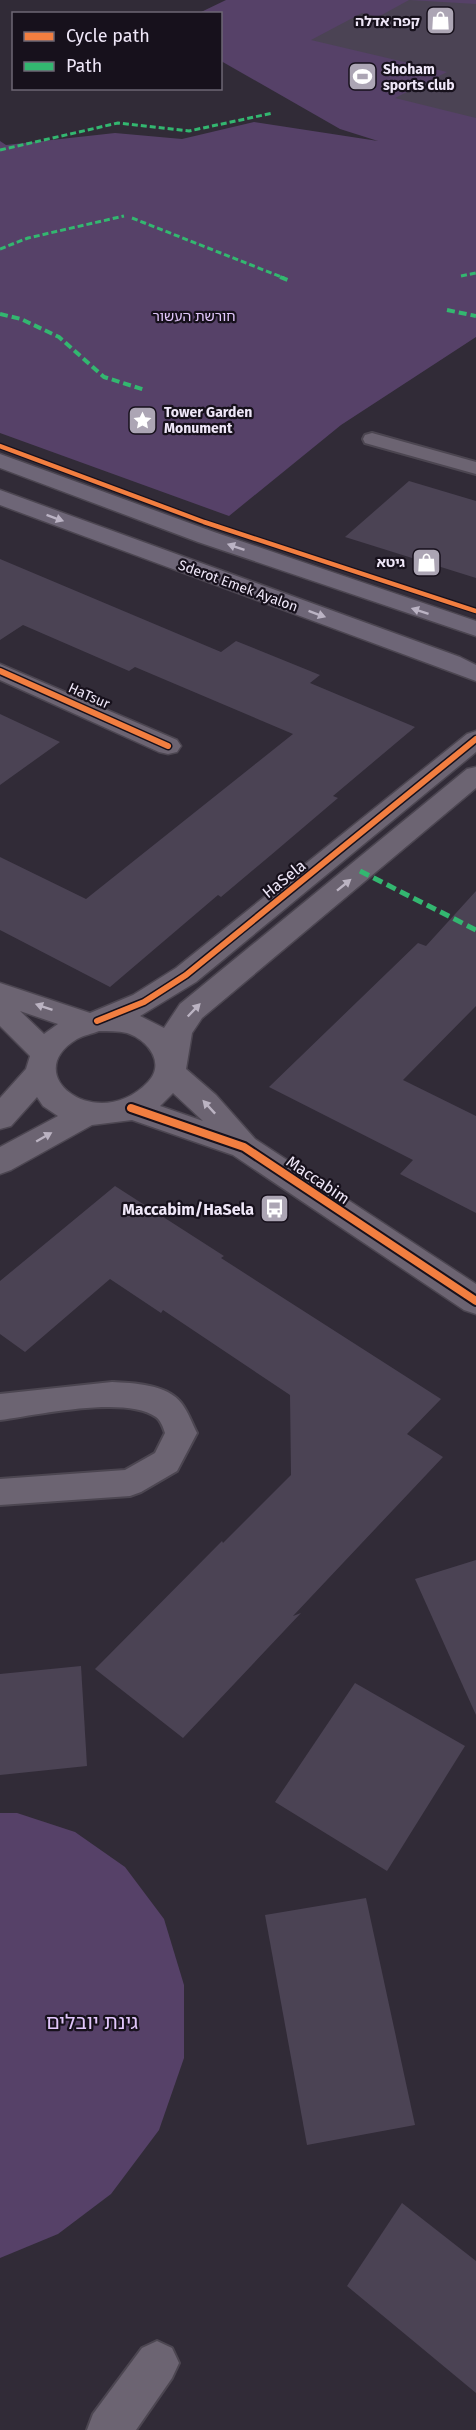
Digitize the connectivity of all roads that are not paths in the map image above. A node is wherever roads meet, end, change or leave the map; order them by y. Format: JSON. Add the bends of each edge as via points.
{"nodes":[{"id":1,"x":372,"y":439,"type":"dead end"},
{"id":2,"x":0,"y":461,"type":"edge"},
{"id":3,"x":476,"y":468,"type":"edge"},
{"id":4,"x":0,"y":497,"type":"edge"},
{"id":5,"x":476,"y":628,"type":"edge"},
{"id":6,"x":0,"y":671,"type":"edge"},
{"id":7,"x":476,"y":674,"type":"edge"},
{"id":8,"x":476,"y":739,"type":"edge"},
{"id":9,"x":168,"y":746,"type":"dead end"},
{"id":10,"x":476,"y":776,"type":"edge"},
{"id":11,"x":0,"y":993,"type":"edge"},
{"id":12,"x":0,"y":1008,"type":"edge"},
{"id":13,"x":93,"y":1022,"type":"junction"},
{"id":14,"x":40,"y":1064,"type":"junction"},
{"id":15,"x":170,"y":1067,"type":"junction"},
{"id":16,"x":131,"y":1108,"type":"junction"},
{"id":17,"x":88,"y":1113,"type":"junction"},
{"id":18,"x":0,"y":1118,"type":"edge"},
{"id":19,"x":244,"y":1147,"type":"junction"},
{"id":20,"x":0,"y":1162,"type":"edge"},
{"id":21,"x":474,"y":1296,"type":"edge"},
{"id":22,"x":0,"y":1407,"type":"edge"},
{"id":23,"x":0,"y":1492,"type":"edge"},
{"id":24,"x":157,"y":2363,"type":"dead end"},
{"id":25,"x":109,"y":2430,"type":"edge"}],
"edges":[{"from":1,"to":3,"type":"lane"},
{"from":5,"to":2,"type":"main road","one_way":true,"via":[[229,545]]},
{"from":4,"to":7,"type":"main road","name":"Sderot Emek Ayalon","one_way":true},
{"from":6,"to":9,"type":"street","name":"HaTsur"},
{"from":8,"to":13,"type":"street","name":"HaSela","via":[[186,975],[132,1009]]},
{"from":15,"to":10,"type":"street","one_way":true,"via":[[177,1032],[192,1011]]},
{"from":13,"to":11,"type":"street","one_way":true},
{"from":12,"to":14,"type":"street"},
{"from":13,"to":14,"type":"street","via":[[55,1037]]},
{"from":13,"to":15,"type":"street","via":[[119,1022],[152,1033],[165,1046]]},
{"from":14,"to":17,"type":"street","via":[[42,1088],[54,1101]]},
{"from":14,"to":18,"type":"street"},
{"from":15,"to":16,"type":"street","via":[[168,1079],[157,1095]]},
{"from":19,"to":15,"type":"street","name":"Maccabim","one_way":true},
{"from":16,"to":17,"type":"street"},
{"from":16,"to":19,"type":"street","name":"Maccabim"},
{"from":20,"to":17,"type":"street","one_way":true},
{"from":19,"to":21,"type":"street","name":"Maccabim"},
{"from":22,"to":23,"type":"lane","via":[[117,1393],[149,1397],[169,1409],[181,1433],[166,1462],[130,1483]]},
{"from":24,"to":25,"type":"lane"}]}
